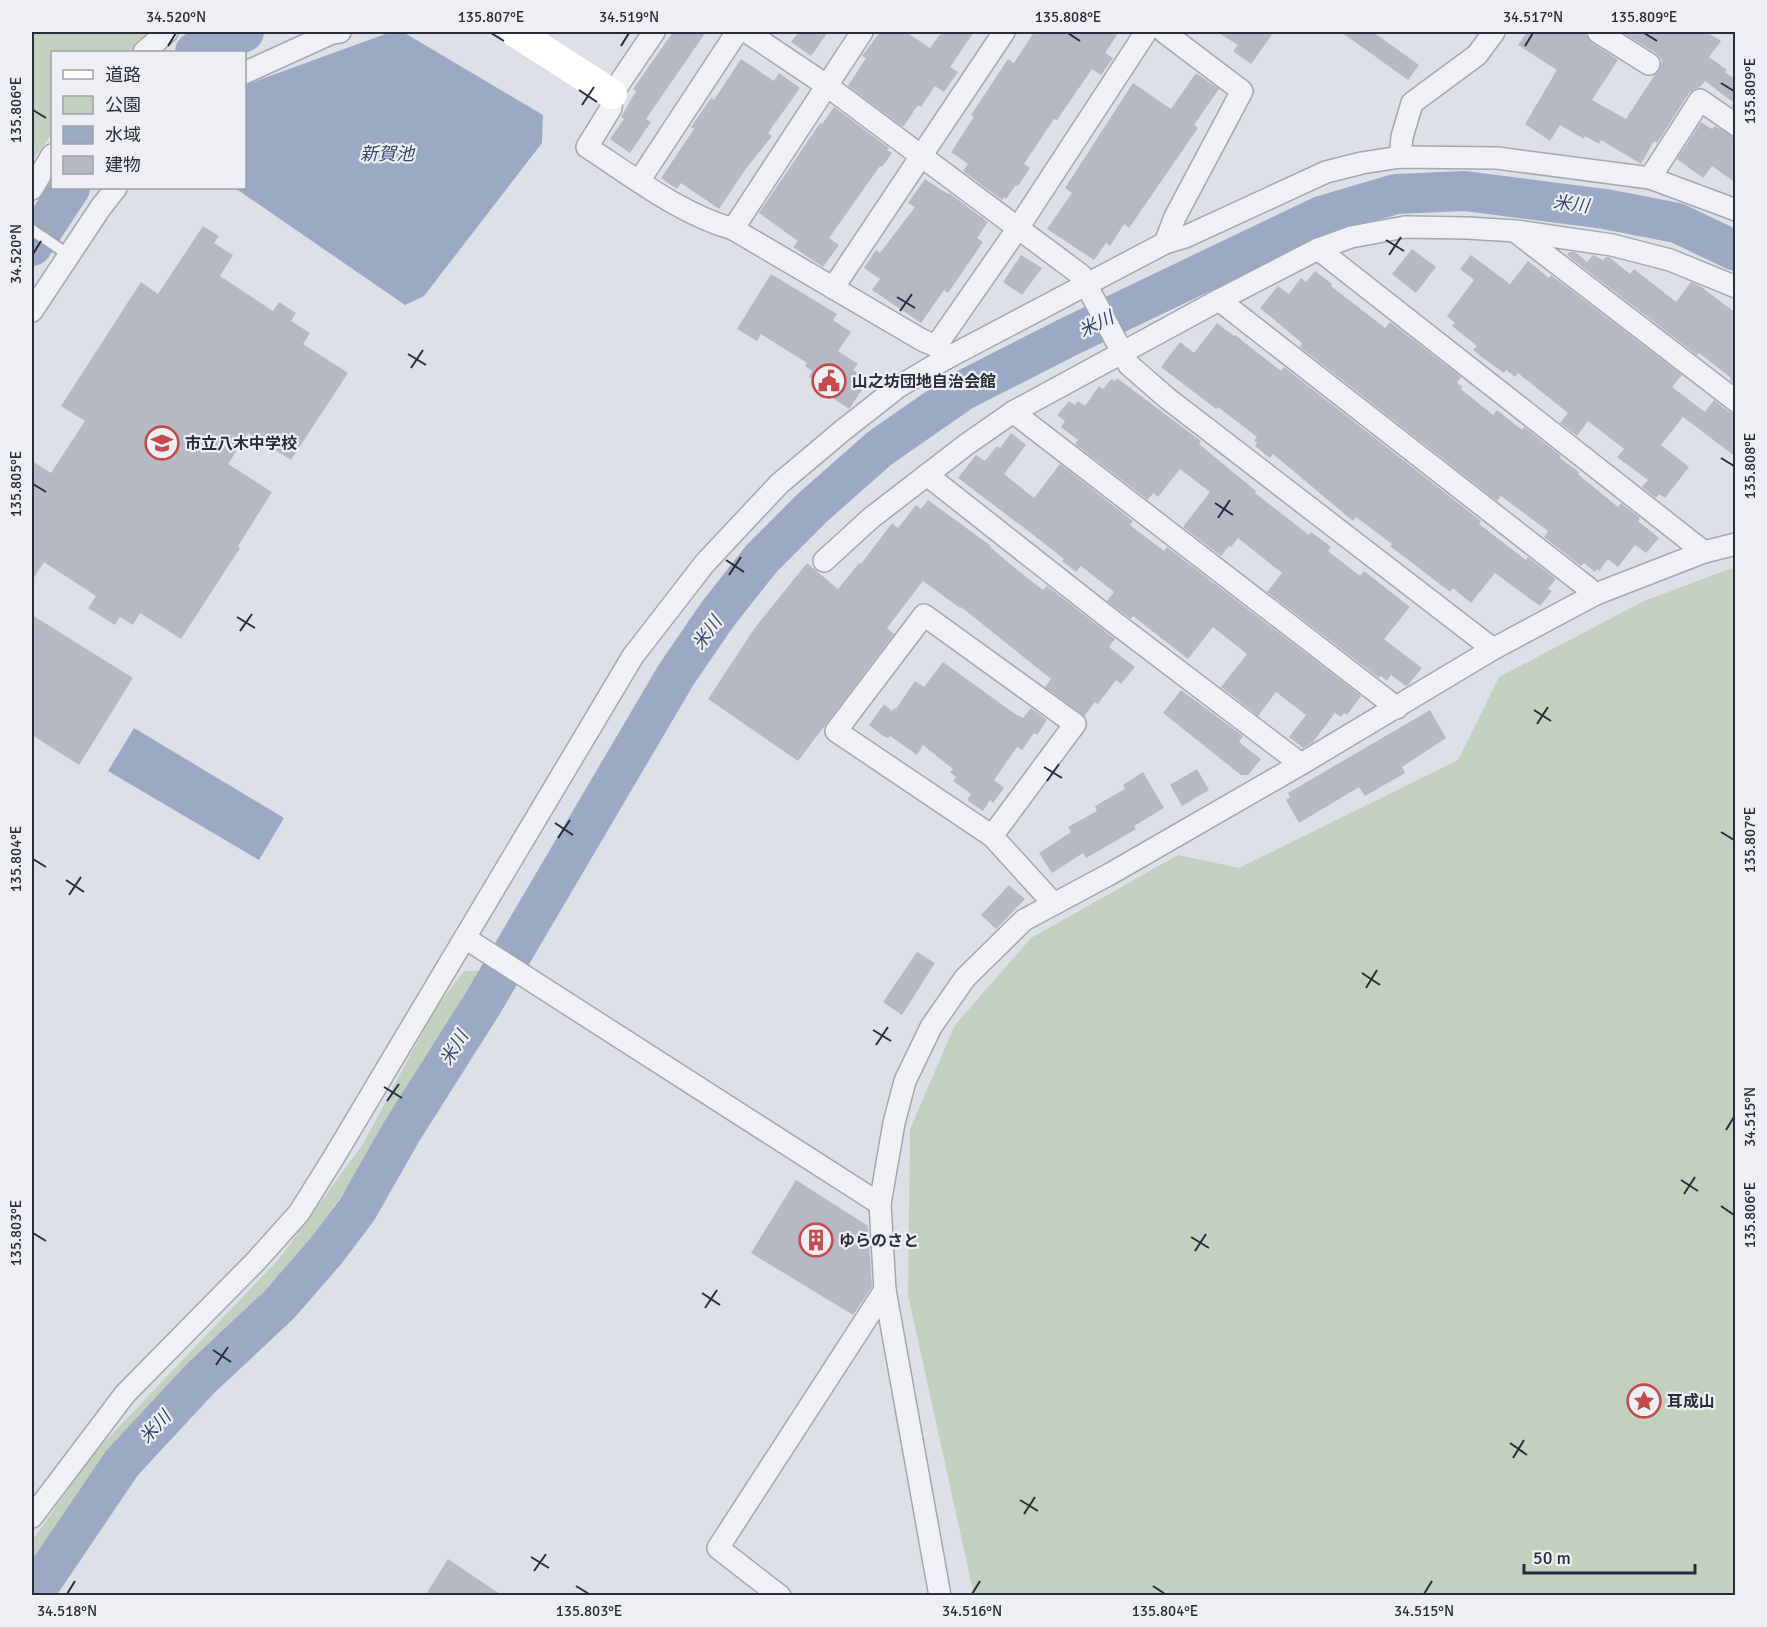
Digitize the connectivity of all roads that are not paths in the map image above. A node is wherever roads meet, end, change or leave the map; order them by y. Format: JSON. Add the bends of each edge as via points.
{"nodes":[{"id":1,"x":167,"y":32,"type":"edge"},
{"id":2,"x":340,"y":32,"type":"edge"},
{"id":3,"x":515,"y":32,"type":"edge"},
{"id":4,"x":654,"y":32,"type":"edge"},
{"id":5,"x":737,"y":32,"type":"edge"},
{"id":6,"x":747,"y":32,"type":"edge"},
{"id":7,"x":862,"y":32,"type":"edge"},
{"id":8,"x":1004,"y":32,"type":"edge"},
{"id":9,"x":1146,"y":32,"type":"edge"},
{"id":10,"x":1164,"y":32,"type":"edge"},
{"id":11,"x":1494,"y":32,"type":"edge"},
{"id":12,"x":1598,"y":32,"type":"edge"},
{"id":13,"x":145,"y":51,"type":"edge"},
{"id":14,"x":1649,"y":64,"type":"dead end"},
{"id":15,"x":246,"y":71,"type":"edge"},
{"id":16,"x":826,"y":85,"type":"junction"},
{"id":17,"x":612,"y":94,"type":"junction"},
{"id":18,"x":1736,"y":125,"type":"edge"},
{"id":19,"x":921,"y":156,"type":"junction"},
{"id":20,"x":1400,"y":157,"type":"junction"},
{"id":21,"x":51,"y":158,"type":"edge"},
{"id":22,"x":1650,"y":178,"type":"junction"},
{"id":23,"x":639,"y":181,"type":"junction"},
{"id":24,"x":32,"y":189,"type":"edge"},
{"id":25,"x":107,"y":191,"type":"edge"},
{"id":26,"x":1735,"y":208,"type":"edge"},
{"id":27,"x":1018,"y":228,"type":"junction"},
{"id":28,"x":733,"y":229,"type":"junction"},
{"id":29,"x":32,"y":230,"type":"edge"},
{"id":30,"x":1516,"y":231,"type":"junction"},
{"id":31,"x":1165,"y":243,"type":"junction"},
{"id":32,"x":1318,"y":249,"type":"junction"},
{"id":33,"x":69,"y":255,"type":"junction"},
{"id":34,"x":1736,"y":287,"type":"edge"},
{"id":35,"x":833,"y":288,"type":"junction"},
{"id":36,"x":1089,"y":289,"type":"junction"},
{"id":37,"x":1219,"y":300,"type":"junction"},
{"id":38,"x":32,"y":311,"type":"edge"},
{"id":39,"x":1118,"y":347,"type":"junction"},
{"id":40,"x":941,"y":352,"type":"junction"},
{"id":41,"x":1736,"y":401,"type":"edge"},
{"id":42,"x":1013,"y":412,"type":"junction"},
{"id":43,"x":927,"y":475,"type":"junction"},
{"id":44,"x":1736,"y":544,"type":"edge"},
{"id":45,"x":1704,"y":552,"type":"junction"},
{"id":46,"x":824,"y":561,"type":"dead end"},
{"id":47,"x":1596,"y":594,"type":"junction"},
{"id":48,"x":1493,"y":649,"type":"junction"},
{"id":49,"x":1396,"y":708,"type":"junction"},
{"id":50,"x":1301,"y":764,"type":"junction"},
{"id":51,"x":992,"y":836,"type":"junction"},
{"id":52,"x":1054,"y":904,"type":"junction"},
{"id":53,"x":470,"y":940,"type":"junction"},
{"id":54,"x":880,"y":1204,"type":"junction"},
{"id":55,"x":885,"y":1290,"type":"junction"},
{"id":56,"x":32,"y":1517,"type":"edge"},
{"id":57,"x":780,"y":1596,"type":"edge"},
{"id":58,"x":940,"y":1596,"type":"edge"}],
"edges":[{"from":1,"to":13,"type":"street"},
{"from":2,"to":15,"type":"street"},
{"from":3,"to":17,"type":"street"},
{"from":4,"to":17,"type":"street"},
{"from":5,"to":23,"type":"street"},
{"from":6,"to":16,"type":"street"},
{"from":7,"to":16,"type":"street"},
{"from":8,"to":19,"type":"street"},
{"from":9,"to":27,"type":"street"},
{"from":10,"to":31,"type":"street","via":[[1242,91]]},
{"from":11,"to":20,"type":"street","via":[[1477,55],[1412,103]]},
{"from":12,"to":14,"type":"street"},
{"from":16,"to":19,"type":"street"},
{"from":16,"to":28,"type":"street"},
{"from":17,"to":23,"type":"street","via":[[611,108],[586,147]]},
{"from":18,"to":22,"type":"street","via":[[1700,100]]},
{"from":19,"to":27,"type":"street"},
{"from":19,"to":35,"type":"street"},
{"from":20,"to":22,"type":"street","via":[[1497,158]]},
{"from":20,"to":31,"type":"street","via":[[1326,172]]},
{"from":21,"to":24,"type":"street"},
{"from":22,"to":26,"type":"street"},
{"from":23,"to":28,"type":"street","via":[[685,209]]},
{"from":25,"to":33,"type":"street"},
{"from":27,"to":36,"type":"street","via":[[1081,275]]},
{"from":27,"to":40,"type":"street"},
{"from":28,"to":35,"type":"street"},
{"from":29,"to":33,"type":"lane"},
{"from":30,"to":32,"type":"street","via":[[1405,227],[1351,237]]},
{"from":30,"to":34,"type":"street","via":[[1612,245],[1670,260]]},
{"from":30,"to":41,"type":"street"},
{"from":31,"to":36,"type":"street"},
{"from":32,"to":37,"type":"street"},
{"from":32,"to":45,"type":"street"},
{"from":33,"to":38,"type":"street"},
{"from":35,"to":40,"type":"street"},
{"from":36,"to":39,"type":"street"},
{"from":36,"to":40,"type":"street"},
{"from":37,"to":39,"type":"street"},
{"from":37,"to":47,"type":"street"},
{"from":39,"to":42,"type":"street"},
{"from":39,"to":48,"type":"street","via":[[1129,365],[1167,398]]},
{"from":40,"to":53,"type":"street","via":[[779,484],[705,563],[633,656]]},
{"from":42,"to":43,"type":"street"},
{"from":42,"to":49,"type":"street"},
{"from":43,"to":46,"type":"street"},
{"from":43,"to":50,"type":"street"},
{"from":44,"to":45,"type":"street"},
{"from":45,"to":47,"type":"street"},
{"from":47,"to":48,"type":"street"},
{"from":48,"to":49,"type":"street"},
{"from":49,"to":50,"type":"street"},
{"from":50,"to":52,"type":"street"},
{"from":51,"to":51,"type":"street","via":[[836,731],[924,615],[1075,724]]},
{"from":51,"to":52,"type":"street"},
{"from":52,"to":54,"type":"street","via":[[1024,920],[965,978],[931,1027],[905,1081]]},
{"from":53,"to":54,"type":"street"},
{"from":53,"to":56,"type":"street","via":[[299,1213],[125,1394]]},
{"from":54,"to":55,"type":"street"},
{"from":55,"to":57,"type":"street","via":[[718,1548]]},
{"from":55,"to":58,"type":"street"}]}
